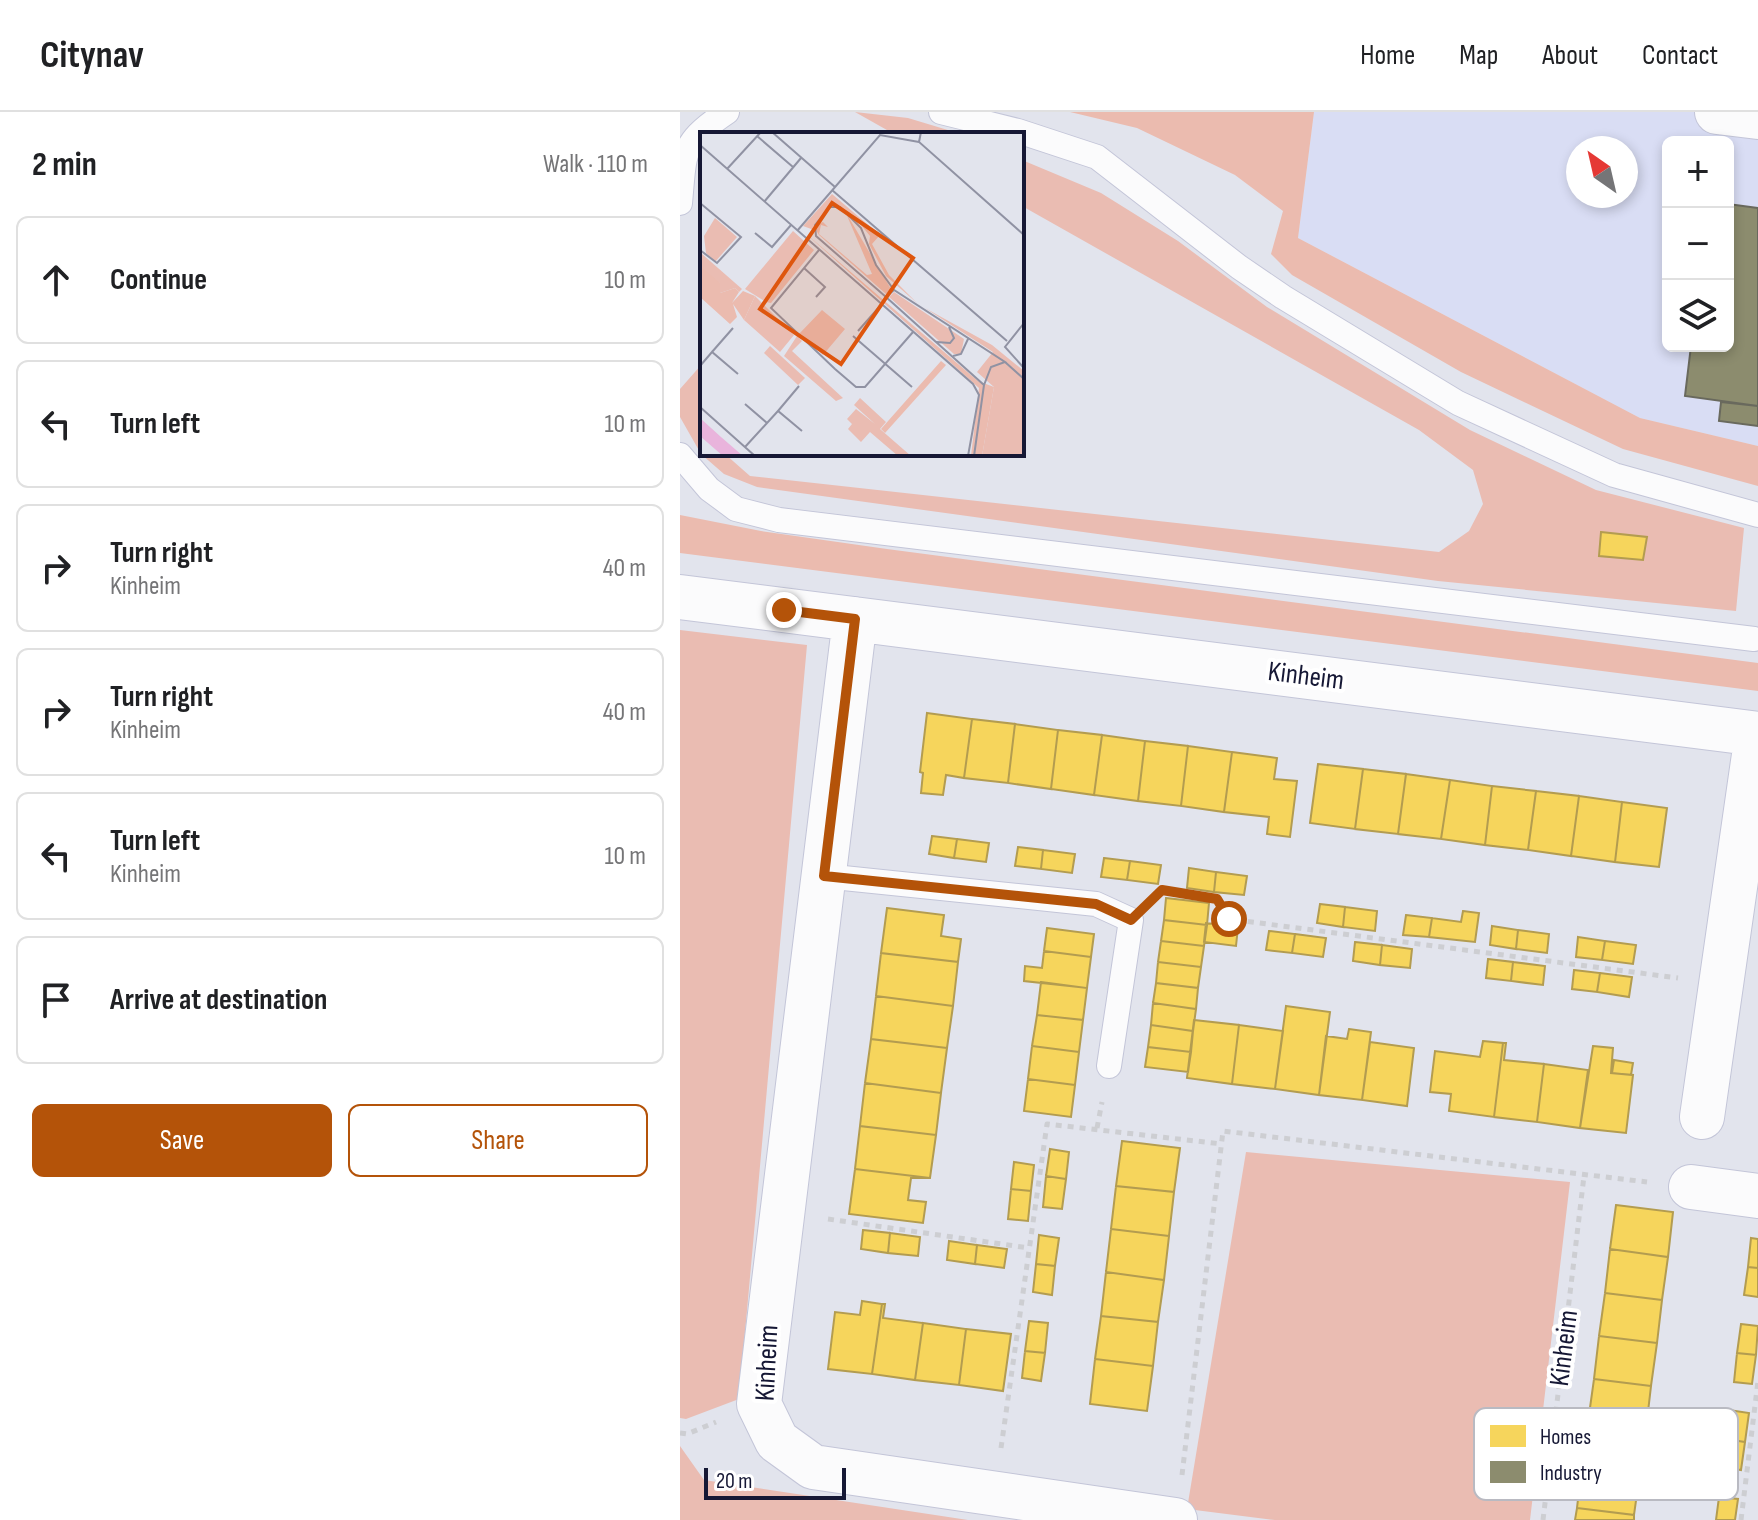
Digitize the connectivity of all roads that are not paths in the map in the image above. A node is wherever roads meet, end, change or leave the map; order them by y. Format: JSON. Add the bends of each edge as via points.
{"nodes":[{"id":1,"x":727,"y":112,"type":"edge"},
{"id":2,"x":941,"y":112,"type":"edge"},
{"id":3,"x":1717,"y":112,"type":"edge"},
{"id":4,"x":1758,"y":117,"type":"edge"},
{"id":5,"x":701,"y":132,"type":"edge"},
{"id":6,"x":1021,"y":132,"type":"edge"},
{"id":7,"x":700,"y":133,"type":"edge"},
{"id":8,"x":1024,"y":133,"type":"edge"},
{"id":9,"x":680,"y":203,"type":"edge"},
{"id":10,"x":683,"y":464,"type":"edge"},
{"id":11,"x":1758,"y":515,"type":"edge"},
{"id":12,"x":680,"y":597,"type":"edge"},
{"id":13,"x":855,"y":619,"type":"junction"},
{"id":14,"x":1757,"y":633,"type":"edge"},
{"id":15,"x":1758,"y":734,"type":"edge"},
{"id":16,"x":824,"y":876,"type":"junction"},
{"id":17,"x":1109,"y":1066,"type":"dead end"},
{"id":18,"x":1702,"y":1117,"type":"dead end"},
{"id":19,"x":1691,"y":1187,"type":"road end"},
{"id":20,"x":1758,"y":1196,"type":"edge"},
{"id":21,"x":1178,"y":1504,"type":"edge"}],
"edges":[{"from":1,"to":5,"type":"lane"},
{"from":2,"to":6,"type":"lane"},
{"from":3,"to":4,"type":"street"},
{"from":7,"to":9,"type":"lane","via":[[684,159]]},
{"from":8,"to":11,"type":"lane","via":[[1097,157],[1283,297],[1458,403],[1614,475]]},
{"from":10,"to":14,"type":"lane","via":[[736,509],[779,520]]},
{"from":12,"to":13,"type":"street","name":"Kinheim"},
{"from":13,"to":15,"type":"street","name":"Kinheim"},
{"from":13,"to":16,"type":"street","name":"Kinheim"},
{"from":15,"to":18,"type":"street","name":"Kinheim"},
{"from":16,"to":17,"type":"lane","via":[[1096,904],[1131,920]]},
{"from":16,"to":21,"type":"street","name":"Kinheim","via":[[759,1404],[777,1441],[813,1467],[995,1494]]},
{"from":19,"to":20,"type":"street"}]}
